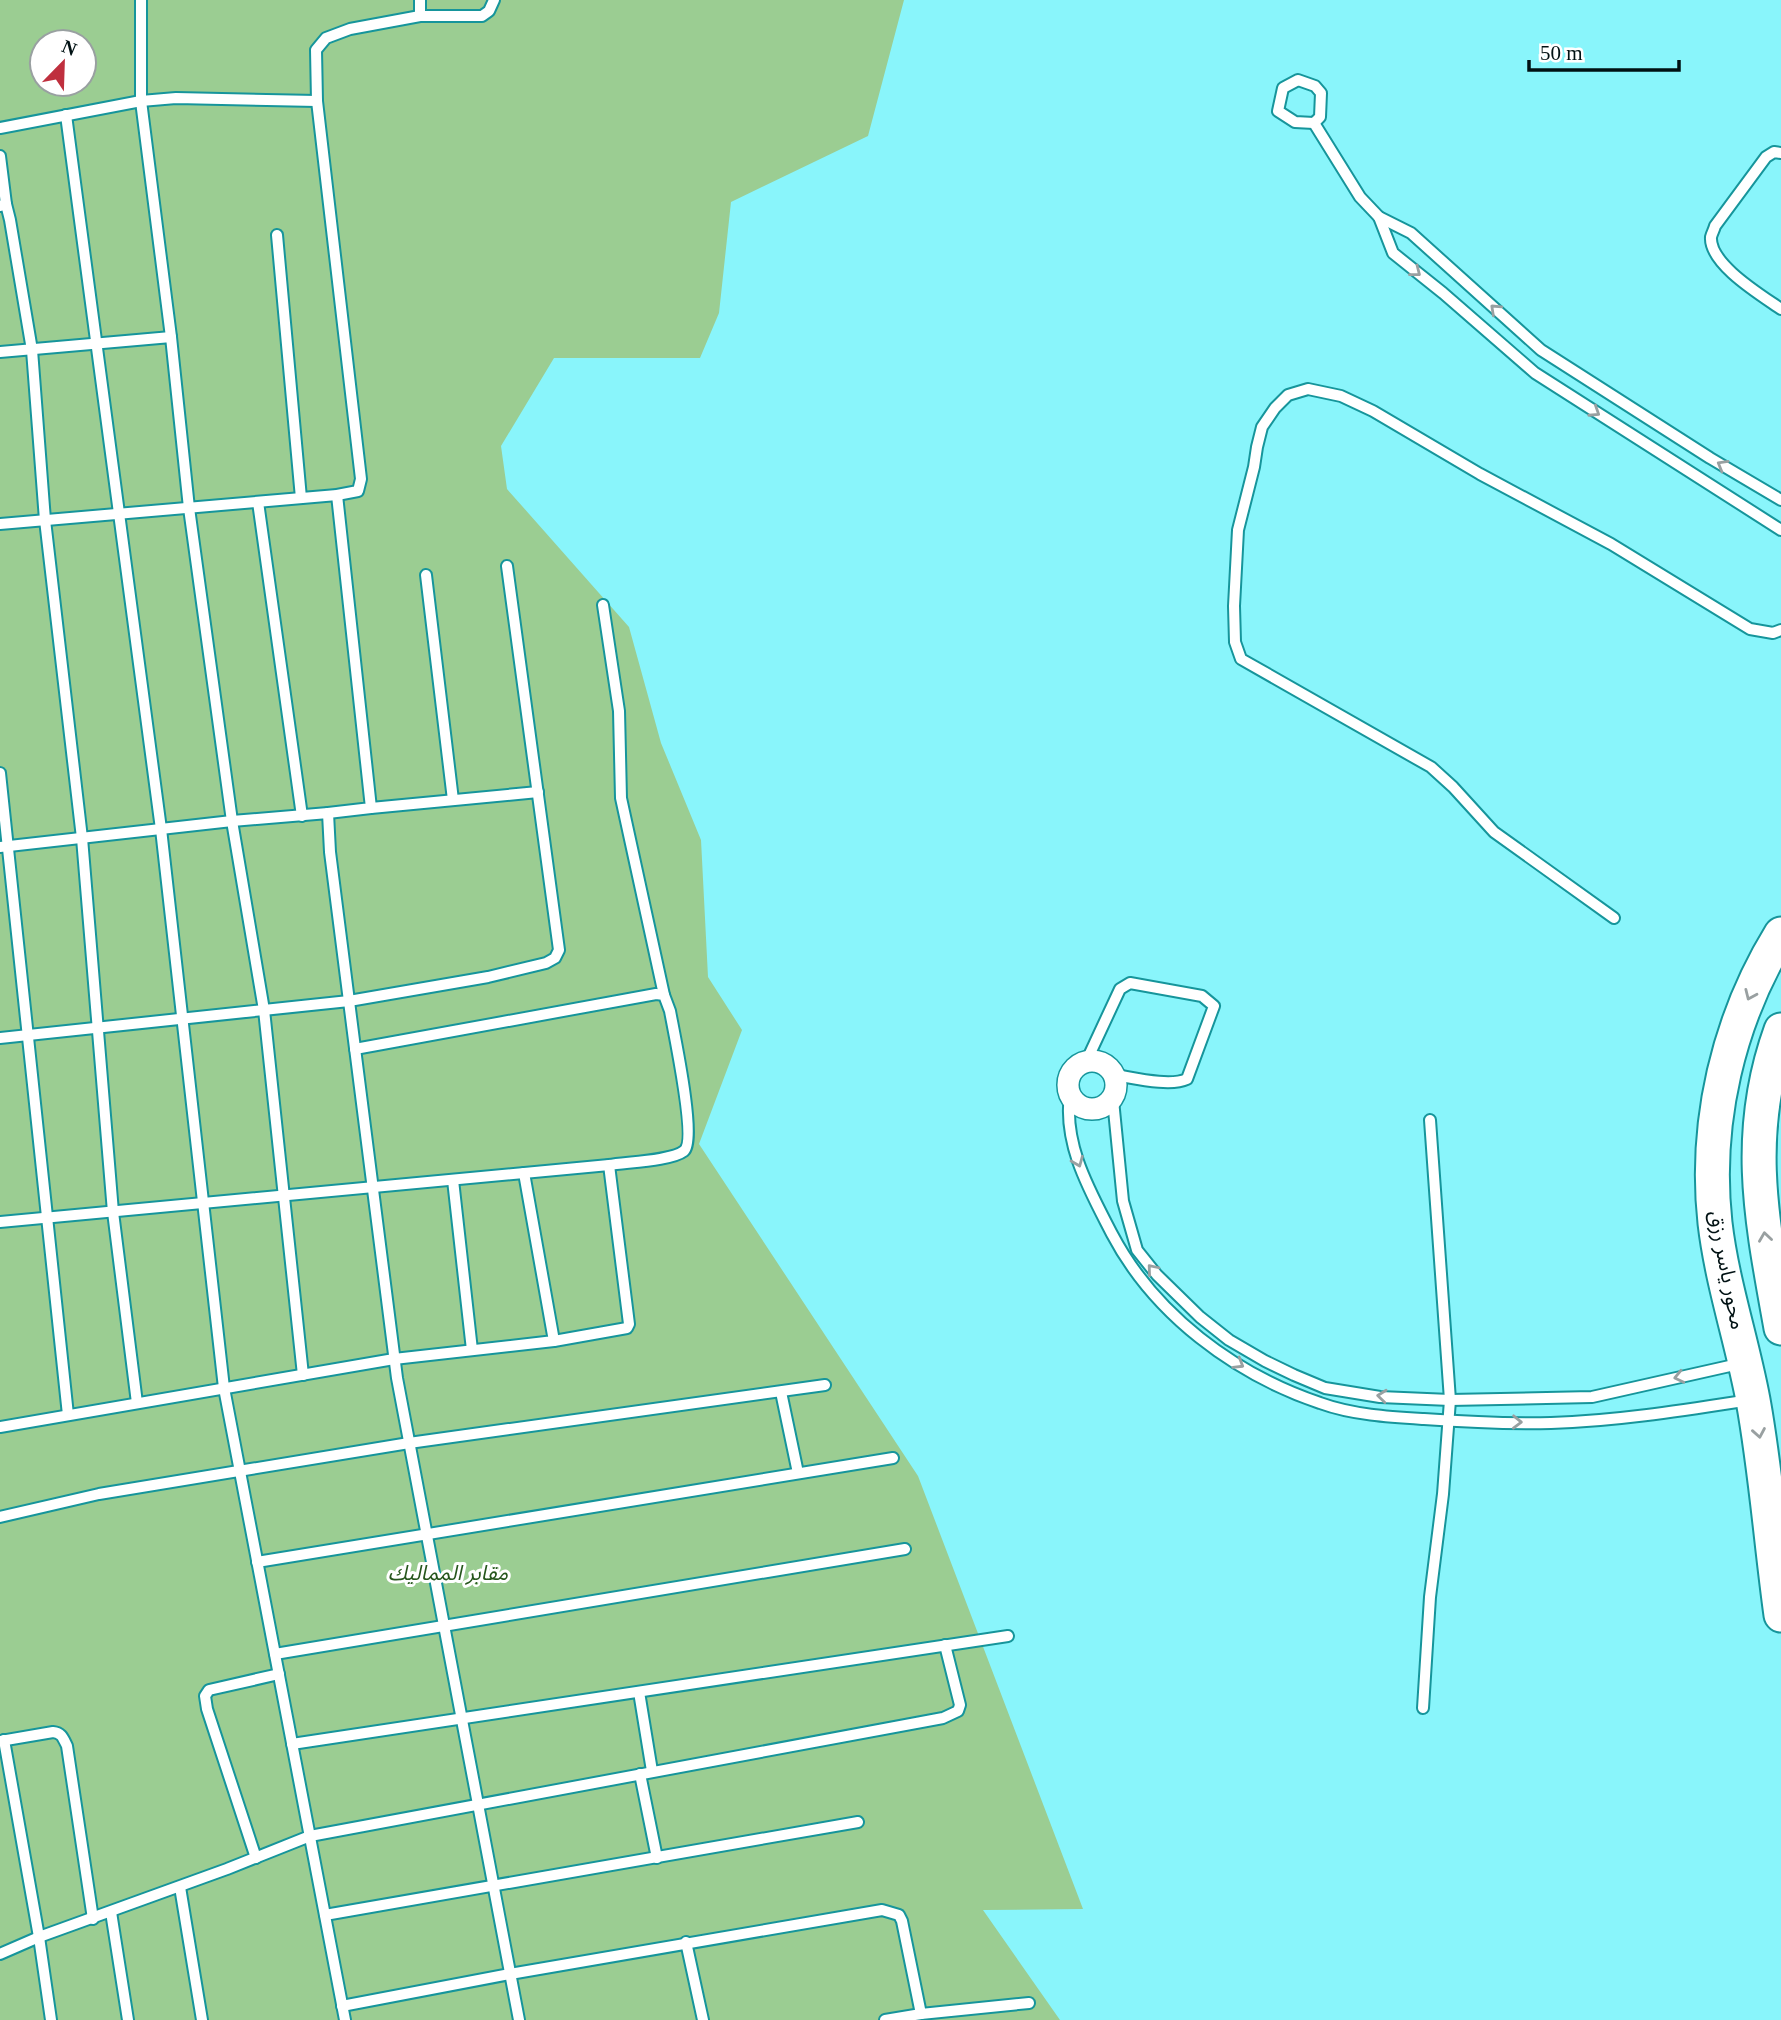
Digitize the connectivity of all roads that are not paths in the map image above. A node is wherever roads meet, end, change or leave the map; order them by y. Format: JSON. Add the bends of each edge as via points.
{"nodes":[{"id":1,"x":141,"y":0,"type":"edge"},
{"id":2,"x":420,"y":0,"type":"edge"},
{"id":3,"x":494,"y":0,"type":"edge"},
{"id":4,"x":420,"y":16,"type":"junction"},
{"id":5,"x":141,"y":100,"type":"junction"},
{"id":6,"x":317,"y":101,"type":"junction"},
{"id":7,"x":66,"y":115,"type":"junction"},
{"id":8,"x":1314,"y":123,"type":"junction"},
{"id":9,"x":0,"y":128,"type":"edge"},
{"id":10,"x":1781,"y":153,"type":"edge"},
{"id":11,"x":0,"y":156,"type":"edge"},
{"id":12,"x":3,"y":205,"type":"edge"},
{"id":13,"x":1379,"y":217,"type":"junction"},
{"id":14,"x":277,"y":235,"type":"dead end"},
{"id":15,"x":1781,"y":309,"type":"edge"},
{"id":16,"x":1518,"y":331,"type":"junction"},
{"id":17,"x":171,"y":337,"type":"junction"},
{"id":18,"x":96,"y":344,"type":"junction"},
{"id":19,"x":1502,"y":344,"type":"junction"},
{"id":20,"x":32,"y":349,"type":"junction"},
{"id":21,"x":0,"y":352,"type":"edge"},
{"id":22,"x":337,"y":495,"type":"junction"},
{"id":23,"x":301,"y":498,"type":"junction"},
{"id":24,"x":1781,"y":500,"type":"edge"},
{"id":25,"x":258,"y":502,"type":"junction"},
{"id":26,"x":190,"y":509,"type":"junction"},
{"id":27,"x":119,"y":514,"type":"junction"},
{"id":28,"x":45,"y":520,"type":"junction"},
{"id":29,"x":0,"y":524,"type":"edge"},
{"id":30,"x":1781,"y":530,"type":"edge"},
{"id":31,"x":507,"y":566,"type":"dead end"},
{"id":32,"x":426,"y":575,"type":"dead end"},
{"id":33,"x":603,"y":605,"type":"dead end"},
{"id":34,"x":1781,"y":630,"type":"edge"},
{"id":35,"x":0,"y":773,"type":"edge"},
{"id":36,"x":538,"y":792,"type":"junction"},
{"id":37,"x":453,"y":800,"type":"junction"},
{"id":38,"x":370,"y":808,"type":"junction"},
{"id":39,"x":328,"y":813,"type":"junction"},
{"id":40,"x":302,"y":816,"type":"junction"},
{"id":41,"x":232,"y":821,"type":"junction"},
{"id":42,"x":161,"y":829,"type":"junction"},
{"id":43,"x":82,"y":838,"type":"junction"},
{"id":44,"x":4,"y":847,"type":"edge"},
{"id":45,"x":1614,"y":918,"type":"dead end"},
{"id":46,"x":1781,"y":934,"type":"edge"},
{"id":47,"x":664,"y":995,"type":"junction"},
{"id":48,"x":349,"y":1001,"type":"junction"},
{"id":49,"x":264,"y":1010,"type":"junction"},
{"id":50,"x":183,"y":1018,"type":"junction"},
{"id":51,"x":98,"y":1027,"type":"junction"},
{"id":52,"x":1781,"y":1030,"type":"edge"},
{"id":53,"x":28,"y":1035,"type":"junction"},
{"id":54,"x":0,"y":1038,"type":"edge"},
{"id":55,"x":355,"y":1049,"type":"junction"},
{"id":56,"x":1086,"y":1062,"type":"junction"},
{"id":57,"x":1115,"y":1075,"type":"junction"},
{"id":58,"x":1070,"y":1096,"type":"junction"},
{"id":59,"x":1113,"y":1100,"type":"junction"},
{"id":60,"x":1430,"y":1120,"type":"dead end"},
{"id":61,"x":609,"y":1165,"type":"junction"},
{"id":62,"x":524,"y":1174,"type":"junction"},
{"id":63,"x":453,"y":1180,"type":"junction"},
{"id":64,"x":373,"y":1187,"type":"junction"},
{"id":65,"x":285,"y":1196,"type":"junction"},
{"id":66,"x":204,"y":1203,"type":"junction"},
{"id":67,"x":113,"y":1212,"type":"junction"},
{"id":68,"x":47,"y":1218,"type":"junction"},
{"id":69,"x":0,"y":1222,"type":"edge"},
{"id":70,"x":1781,"y":1328,"type":"edge"},
{"id":71,"x":554,"y":1340,"type":"junction"},
{"id":72,"x":472,"y":1350,"type":"junction"},
{"id":73,"x":394,"y":1359,"type":"junction"},
{"id":74,"x":1745,"y":1362,"type":"junction"},
{"id":75,"x":303,"y":1375,"type":"junction"},
{"id":76,"x":825,"y":1385,"type":"dead end"},
{"id":77,"x":224,"y":1388,"type":"junction"},
{"id":78,"x":781,"y":1392,"type":"junction"},
{"id":79,"x":1753,"y":1399,"type":"junction"},
{"id":80,"x":1450,"y":1400,"type":"junction"},
{"id":81,"x":137,"y":1403,"type":"junction"},
{"id":82,"x":68,"y":1415,"type":"junction"},
{"id":83,"x":1449,"y":1421,"type":"junction"},
{"id":84,"x":0,"y":1427,"type":"edge"},
{"id":85,"x":409,"y":1443,"type":"junction"},
{"id":86,"x":893,"y":1458,"type":"dead end"},
{"id":87,"x":240,"y":1472,"type":"junction"},
{"id":88,"x":799,"y":1473,"type":"junction"},
{"id":89,"x":0,"y":1517,"type":"edge"},
{"id":90,"x":426,"y":1533,"type":"junction"},
{"id":91,"x":905,"y":1549,"type":"dead end"},
{"id":92,"x":257,"y":1562,"type":"junction"},
{"id":93,"x":1781,"y":1615,"type":"edge"},
{"id":94,"x":444,"y":1627,"type":"junction"},
{"id":95,"x":1008,"y":1636,"type":"dead end"},
{"id":96,"x":945,"y":1645,"type":"junction"},
{"id":97,"x":275,"y":1654,"type":"junction"},
{"id":98,"x":279,"y":1674,"type":"junction"},
{"id":99,"x":639,"y":1692,"type":"junction"},
{"id":100,"x":1423,"y":1708,"type":"dead end"},
{"id":101,"x":461,"y":1720,"type":"junction"},
{"id":102,"x":2,"y":1741,"type":"edge"},
{"id":103,"x":292,"y":1744,"type":"junction"},
{"id":104,"x":652,"y":1771,"type":"junction"},
{"id":105,"x":640,"y":1774,"type":"junction"},
{"id":106,"x":477,"y":1803,"type":"junction"},
{"id":107,"x":858,"y":1822,"type":"dead end"},
{"id":108,"x":310,"y":1836,"type":"junction"},
{"id":109,"x":256,"y":1858,"type":"junction"},
{"id":110,"x":657,"y":1858,"type":"junction"},
{"id":111,"x":180,"y":1887,"type":"junction"},
{"id":112,"x":493,"y":1887,"type":"junction"},
{"id":113,"x":111,"y":1912,"type":"junction"},
{"id":114,"x":325,"y":1915,"type":"junction"},
{"id":115,"x":93,"y":1919,"type":"junction"},
{"id":116,"x":39,"y":1937,"type":"junction"},
{"id":117,"x":686,"y":1942,"type":"junction"},
{"id":118,"x":0,"y":1954,"type":"edge"},
{"id":119,"x":510,"y":1974,"type":"junction"},
{"id":120,"x":1029,"y":2003,"type":"dead end"},
{"id":121,"x":342,"y":2006,"type":"junction"},
{"id":122,"x":921,"y":2014,"type":"junction"},
{"id":123,"x":51,"y":2020,"type":"edge"},
{"id":124,"x":128,"y":2020,"type":"edge"},
{"id":125,"x":202,"y":2020,"type":"edge"},
{"id":126,"x":345,"y":2020,"type":"edge"},
{"id":127,"x":519,"y":2020,"type":"edge"},
{"id":128,"x":703,"y":2020,"type":"edge"},
{"id":129,"x":885,"y":2020,"type":"edge"}],
"edges":[{"from":1,"to":5,"type":"lane"},
{"from":2,"to":4,"type":"lane"},
{"from":3,"to":4,"type":"lane","via":[[482,16]]},
{"from":4,"to":6,"type":"lane","via":[[326,38],[316,50]]},
{"from":5,"to":6,"type":"lane"},
{"from":5,"to":7,"type":"lane"},
{"from":5,"to":17,"type":"lane"},
{"from":6,"to":22,"type":"lane","via":[[361,479],[358,491]]},
{"from":7,"to":9,"type":"lane"},
{"from":7,"to":18,"type":"lane"},
{"from":8,"to":8,"type":"lane","via":[[1295,122],[1278,111],[1283,88],[1298,80],[1315,86],[1321,93],[1320,117]]},
{"from":8,"to":13,"type":"lane","via":[[1360,197]]},
{"from":10,"to":15,"type":"lane","via":[[1766,157],[1711,238],[1718,260]]},
{"from":11,"to":12,"type":"lane"},
{"from":12,"to":20,"type":"lane"},
{"from":16,"to":13,"type":"lane","one_way":true,"via":[[1411,233]]},
{"from":13,"to":19,"type":"lane","one_way":true,"via":[[1393,253]]},
{"from":14,"to":23,"type":"lane"},
{"from":16,"to":19,"type":"lane"},
{"from":24,"to":16,"type":"lane","one_way":true,"via":[[1541,350]]},
{"from":17,"to":18,"type":"lane"},
{"from":17,"to":26,"type":"lane"},
{"from":18,"to":20,"type":"lane"},
{"from":18,"to":27,"type":"lane"},
{"from":19,"to":30,"type":"lane","one_way":true,"via":[[1535,373]]},
{"from":20,"to":21,"type":"lane"},
{"from":20,"to":28,"type":"lane"},
{"from":22,"to":23,"type":"lane"},
{"from":22,"to":38,"type":"lane"},
{"from":23,"to":25,"type":"lane"},
{"from":25,"to":26,"type":"lane"},
{"from":25,"to":40,"type":"lane"},
{"from":26,"to":27,"type":"lane"},
{"from":26,"to":41,"type":"lane"},
{"from":27,"to":28,"type":"lane"},
{"from":27,"to":42,"type":"lane"},
{"from":28,"to":29,"type":"lane"},
{"from":28,"to":43,"type":"lane"},
{"from":31,"to":36,"type":"lane"},
{"from":32,"to":37,"type":"lane"},
{"from":33,"to":47,"type":"lane","via":[[619,711],[621,798]]},
{"from":34,"to":45,"type":"lane","via":[[1750,629],[1611,544],[1340,396],[1308,389],[1288,395],[1262,427],[1238,530],[1234,606],[1235,642],[1241,659],[1431,767],[1493,832]]},
{"from":35,"to":44,"type":"lane"},
{"from":36,"to":37,"type":"lane"},
{"from":36,"to":48,"type":"lane","via":[[559,950],[555,958],[488,977]]},
{"from":37,"to":38,"type":"lane"},
{"from":38,"to":39,"type":"lane"},
{"from":39,"to":40,"type":"lane"},
{"from":39,"to":48,"type":"lane"},
{"from":40,"to":41,"type":"lane"},
{"from":41,"to":42,"type":"lane"},
{"from":41,"to":49,"type":"lane"},
{"from":42,"to":43,"type":"lane"},
{"from":42,"to":50,"type":"lane"},
{"from":43,"to":44,"type":"lane"},
{"from":43,"to":51,"type":"lane"},
{"from":44,"to":53,"type":"lane"},
{"from":46,"to":74,"type":"main road","name":"محور ياسر رزق","one_way":true,"via":[[1738,1025],[1715,1122],[1715,1224]]},
{"from":47,"to":55,"type":"lane"},
{"from":47,"to":61,"type":"lane","via":[[689,1120],[688,1146],[671,1156]]},
{"from":48,"to":49,"type":"lane"},
{"from":48,"to":55,"type":"lane"},
{"from":49,"to":50,"type":"lane"},
{"from":49,"to":65,"type":"lane"},
{"from":50,"to":51,"type":"lane"},
{"from":50,"to":66,"type":"lane"},
{"from":51,"to":53,"type":"lane"},
{"from":51,"to":67,"type":"lane"},
{"from":70,"to":52,"type":"main road","name":"محور ياسر رزق","one_way":true,"via":[[1760,1202],[1758,1155],[1765,1084]]},
{"from":53,"to":54,"type":"lane"},
{"from":53,"to":68,"type":"lane"},
{"from":55,"to":64,"type":"lane"},
{"from":56,"to":57,"type":"street","via":[[1103,1063]]},
{"from":56,"to":57,"type":"lane","via":[[1125,985],[1202,996],[1214,1006],[1187,1079],[1170,1082]]},
{"from":56,"to":58,"type":"street","via":[[1072,1071]]},
{"from":57,"to":59,"type":"street"},
{"from":58,"to":59,"type":"street","via":[[1090,1110]]},
{"from":58,"to":83,"type":"lane","one_way":true,"via":[[1067,1116],[1075,1159],[1109,1228],[1127,1262],[1183,1325],[1258,1375],[1321,1404],[1378,1416]]},
{"from":80,"to":59,"type":"lane","one_way":true,"via":[[1380,1397],[1325,1388],[1265,1362],[1200,1317],[1137,1250],[1123,1200]]},
{"from":60,"to":80,"type":"lane"},
{"from":61,"to":62,"type":"lane"},
{"from":61,"to":71,"type":"lane","via":[[629,1324],[613,1332]]},
{"from":62,"to":63,"type":"lane"},
{"from":62,"to":71,"type":"lane"},
{"from":63,"to":64,"type":"lane"},
{"from":63,"to":72,"type":"lane"},
{"from":64,"to":65,"type":"lane"},
{"from":64,"to":73,"type":"lane"},
{"from":65,"to":66,"type":"lane"},
{"from":65,"to":75,"type":"lane"},
{"from":66,"to":67,"type":"lane"},
{"from":66,"to":77,"type":"lane"},
{"from":67,"to":68,"type":"lane"},
{"from":67,"to":81,"type":"lane"},
{"from":68,"to":69,"type":"lane"},
{"from":68,"to":82,"type":"lane"},
{"from":71,"to":72,"type":"lane"},
{"from":72,"to":73,"type":"lane"},
{"from":73,"to":75,"type":"lane"},
{"from":73,"to":85,"type":"lane"},
{"from":74,"to":79,"type":"main road","name":"محور ياسر رزق"},
{"from":74,"to":80,"type":"lane","one_way":true,"via":[[1592,1397]]},
{"from":75,"to":77,"type":"lane"},
{"from":76,"to":78,"type":"lane"},
{"from":77,"to":81,"type":"lane"},
{"from":77,"to":87,"type":"lane"},
{"from":78,"to":85,"type":"lane"},
{"from":78,"to":88,"type":"lane"},
{"from":83,"to":79,"type":"lane","one_way":true,"via":[[1552,1423]]},
{"from":79,"to":93,"type":"main road","name":"محور ياسر رزق","one_way":true},
{"from":80,"to":83,"type":"lane"},
{"from":81,"to":82,"type":"lane"},
{"from":82,"to":84,"type":"lane"},
{"from":83,"to":100,"type":"lane"},
{"from":85,"to":87,"type":"lane"},
{"from":85,"to":90,"type":"lane"},
{"from":86,"to":88,"type":"lane"},
{"from":87,"to":89,"type":"lane","via":[[99,1494]]},
{"from":87,"to":92,"type":"lane"},
{"from":88,"to":90,"type":"lane"},
{"from":90,"to":92,"type":"lane"},
{"from":90,"to":94,"type":"lane"},
{"from":91,"to":94,"type":"lane"},
{"from":92,"to":97,"type":"lane"},
{"from":94,"to":97,"type":"lane"},
{"from":94,"to":101,"type":"lane"},
{"from":95,"to":96,"type":"lane"},
{"from":96,"to":99,"type":"lane"},
{"from":96,"to":104,"type":"lane","via":[[960,1705],[958,1711],[943,1718]]},
{"from":97,"to":98,"type":"lane"},
{"from":98,"to":103,"type":"lane"},
{"from":98,"to":109,"type":"lane","via":[[209,1690],[205,1696]]},
{"from":99,"to":101,"type":"lane"},
{"from":99,"to":104,"type":"lane"},
{"from":101,"to":103,"type":"lane"},
{"from":101,"to":106,"type":"lane"},
{"from":102,"to":115,"type":"lane","via":[[53,1731],[63,1737]]},
{"from":102,"to":116,"type":"lane"},
{"from":103,"to":108,"type":"lane"},
{"from":104,"to":105,"type":"lane"},
{"from":105,"to":106,"type":"lane"},
{"from":105,"to":110,"type":"lane"},
{"from":106,"to":108,"type":"lane"},
{"from":106,"to":112,"type":"lane"},
{"from":107,"to":110,"type":"lane"},
{"from":108,"to":109,"type":"lane"},
{"from":108,"to":114,"type":"lane"},
{"from":109,"to":111,"type":"lane"},
{"from":110,"to":112,"type":"lane"},
{"from":111,"to":113,"type":"lane"},
{"from":111,"to":125,"type":"lane"},
{"from":112,"to":114,"type":"lane"},
{"from":112,"to":119,"type":"lane"},
{"from":113,"to":115,"type":"lane"},
{"from":113,"to":124,"type":"lane"},
{"from":114,"to":121,"type":"lane"},
{"from":115,"to":116,"type":"lane"},
{"from":116,"to":118,"type":"lane"},
{"from":116,"to":123,"type":"lane"},
{"from":117,"to":119,"type":"lane"},
{"from":117,"to":122,"type":"lane","via":[[892,1911],[902,1922]]},
{"from":117,"to":128,"type":"lane"},
{"from":119,"to":121,"type":"lane"},
{"from":119,"to":127,"type":"lane"},
{"from":120,"to":122,"type":"lane"},
{"from":121,"to":126,"type":"lane"},
{"from":122,"to":129,"type":"lane"}]}
